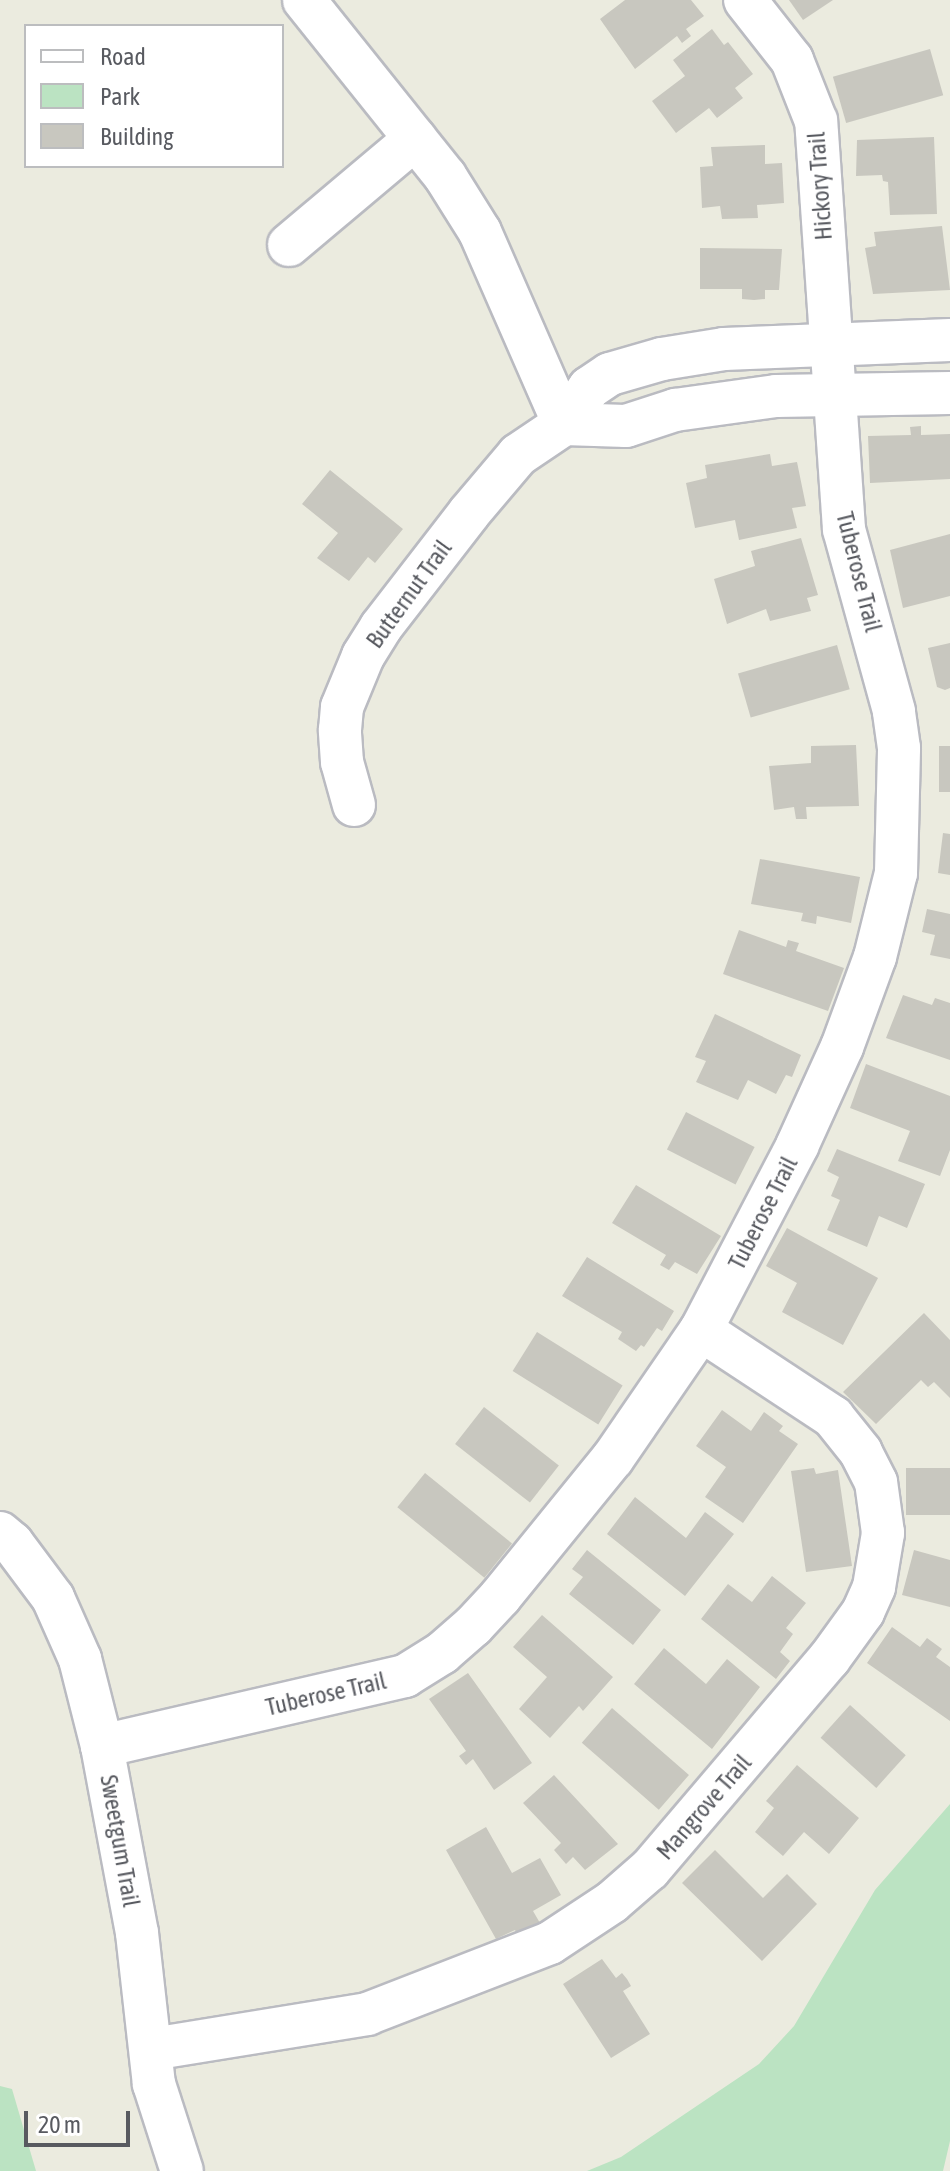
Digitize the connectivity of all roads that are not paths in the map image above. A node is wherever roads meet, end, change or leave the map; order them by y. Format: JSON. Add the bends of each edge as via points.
{"nodes":[{"id":1,"x":304,"y":0,"type":"edge"},
{"id":2,"x":745,"y":0,"type":"edge"},
{"id":3,"x":415,"y":139,"type":"junction"},
{"id":4,"x":289,"y":245,"type":"dead end"},
{"id":5,"x":950,"y":340,"type":"edge"},
{"id":6,"x":829,"y":345,"type":"junction"},
{"id":7,"x":950,"y":393,"type":"edge"},
{"id":8,"x":833,"y":397,"type":"junction"},
{"id":9,"x":564,"y":424,"type":"junction"},
{"id":10,"x":354,"y":805,"type":"dead end"},
{"id":11,"x":701,"y":1330,"type":"junction"},
{"id":12,"x":0,"y":1533,"type":"edge"},
{"id":13,"x":102,"y":1746,"type":"junction"},
{"id":14,"x":152,"y":2049,"type":"junction"},
{"id":15,"x":182,"y":2171,"type":"edge"}],
"edges":[{"from":1,"to":3,"type":"street"},
{"from":2,"to":6,"type":"street","name":"Hickory Trail","via":[[792,60],[816,121]]},
{"from":3,"to":4,"type":"street"},
{"from":3,"to":9,"type":"street","via":[[480,232]]},
{"from":5,"to":6,"type":"street","name":"Butternut Trail"},
{"from":6,"to":8,"type":"street","name":"Tuberose Trail"},
{"from":6,"to":9,"type":"street","name":"Butternut Trail","via":[[724,349],[623,370],[589,388]]},
{"from":7,"to":8,"type":"street"},
{"from":8,"to":9,"type":"street","via":[[722,402],[626,426]]},
{"from":8,"to":11,"type":"street","name":"Tuberose Trail","via":[[844,529],[894,711],[899,853],[875,957],[842,1047]]},
{"from":9,"to":10,"type":"street","name":"Butternut Trail","via":[[518,455],[363,656],[342,707],[340,730]]},
{"from":11,"to":13,"type":"street","name":"Tuberose Trail","via":[[564,1521],[500,1597],[442,1653],[405,1676]]},
{"from":11,"to":14,"type":"street","name":"Mangrove Trail","via":[[833,1417],[861,1452],[876,1482],[883,1533],[874,1587],[829,1659],[650,1869],[550,1943],[367,2014]]},
{"from":12,"to":13,"type":"street","name":"Sweetgum Trail","via":[[53,1598],[80,1659]]},
{"from":13,"to":14,"type":"street","name":"Sweetgum Trail","via":[[137,1933]]},
{"from":14,"to":15,"type":"street","name":"Sweetgum Trail","via":[[154,2084]]}]}
